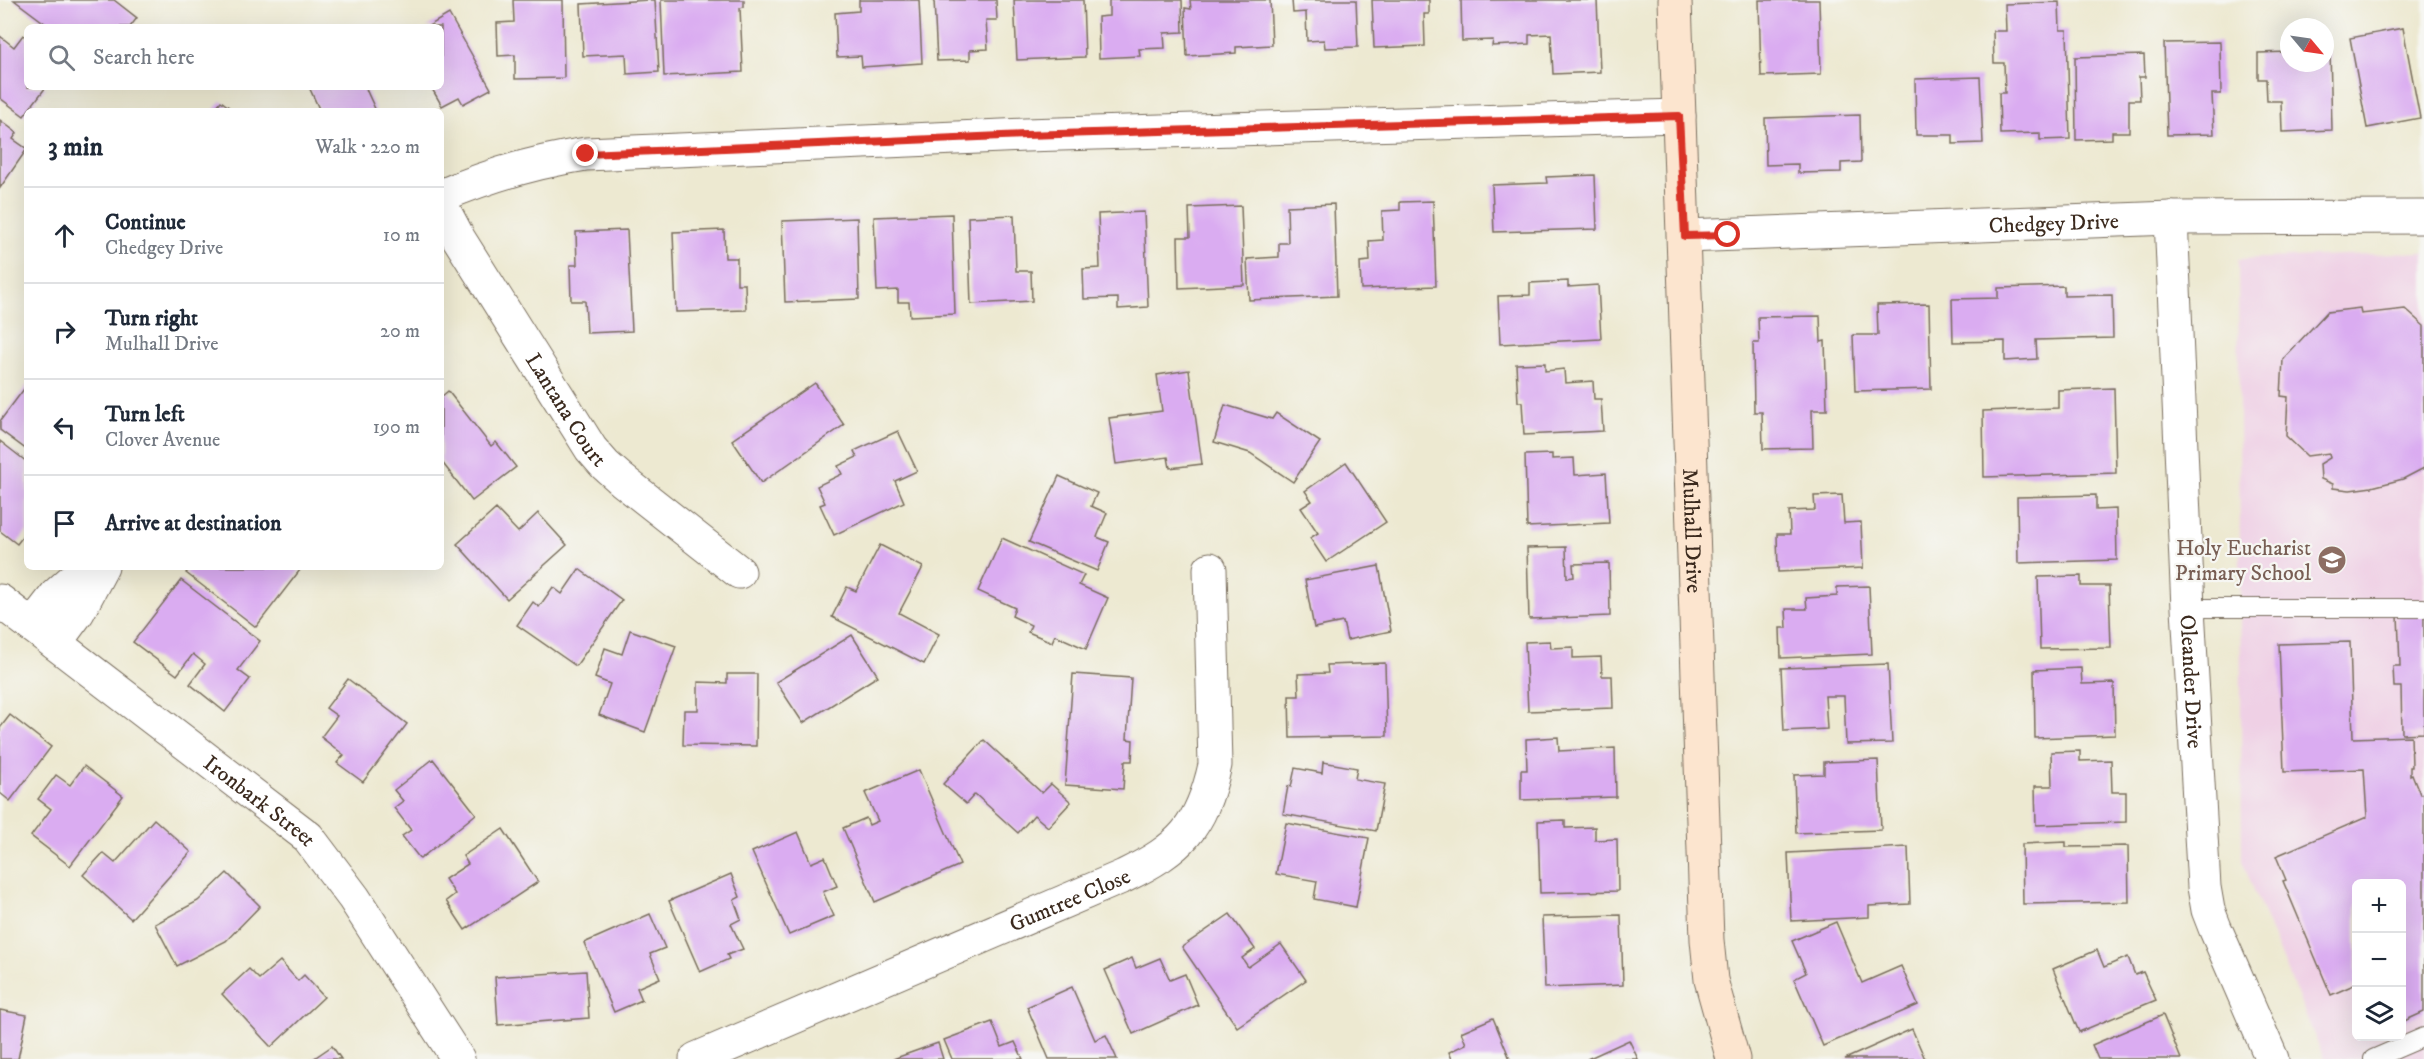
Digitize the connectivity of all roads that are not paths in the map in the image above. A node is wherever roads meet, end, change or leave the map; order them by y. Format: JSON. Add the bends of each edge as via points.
{"nodes":[{"id":1,"x":1675,"y":0,"type":"edge"},
{"id":2,"x":1679,"y":116,"type":"junction"},
{"id":3,"x":444,"y":195,"type":"edge"},
{"id":4,"x":444,"y":210,"type":"edge"},
{"id":5,"x":2424,"y":217,"type":"edge"},
{"id":6,"x":2171,"y":218,"type":"junction"},
{"id":7,"x":1685,"y":236,"type":"junction"},
{"id":8,"x":1210,"y":568,"type":"dead end"},
{"id":9,"x":84,"y":570,"type":"edge"},
{"id":10,"x":100,"y":570,"type":"edge"},
{"id":11,"x":739,"y":572,"type":"dead end"},
{"id":12,"x":0,"y":601,"type":"edge"},
{"id":13,"x":2188,"y":608,"type":"junction"},
{"id":14,"x":2424,"y":608,"type":"edge"},
{"id":15,"x":43,"y":634,"type":"junction"},
{"id":16,"x":2424,"y":1036,"type":"edge"},
{"id":17,"x":458,"y":1059,"type":"edge"},
{"id":18,"x":696,"y":1059,"type":"edge"},
{"id":19,"x":1733,"y":1059,"type":"edge"},
{"id":20,"x":2272,"y":1059,"type":"edge"},
{"id":21,"x":2373,"y":1059,"type":"edge"}],
"edges":[{"from":1,"to":2,"type":"street","name":"Mulhall Drive"},
{"from":2,"to":3,"type":"street","via":[[1037,135],[586,154],[539,161]]},
{"from":2,"to":7,"type":"street","name":"Mulhall Drive"},
{"from":4,"to":11,"type":"street","name":"Lantana Court","via":[[591,448],[622,480]]},
{"from":5,"to":6,"type":"street","name":"Chedgey Drive"},
{"from":6,"to":7,"type":"street","name":"Chedgey Drive"},
{"from":6,"to":13,"type":"street","name":"Oleander Drive"},
{"from":7,"to":19,"type":"street","name":"Mulhall Drive","via":[[1707,940],[1711,980]]},
{"from":8,"to":18,"type":"street","name":"Gumtree Close","via":[[1215,765],[1209,794],[1198,818],[1178,843],[1124,876]]},
{"from":9,"to":15,"type":"street","via":[[56,595]]},
{"from":10,"to":15,"type":"street","via":[[78,612]]},
{"from":12,"to":15,"type":"street","name":"Ironbark Street"},
{"from":13,"to":14,"type":"lane"},
{"from":13,"to":20,"type":"street","name":"Oleander Drive","via":[[2208,910]]},
{"from":15,"to":17,"type":"street","name":"Ironbark Street","via":[[308,837],[354,898]]},
{"from":16,"to":21,"type":"lane"}]}
